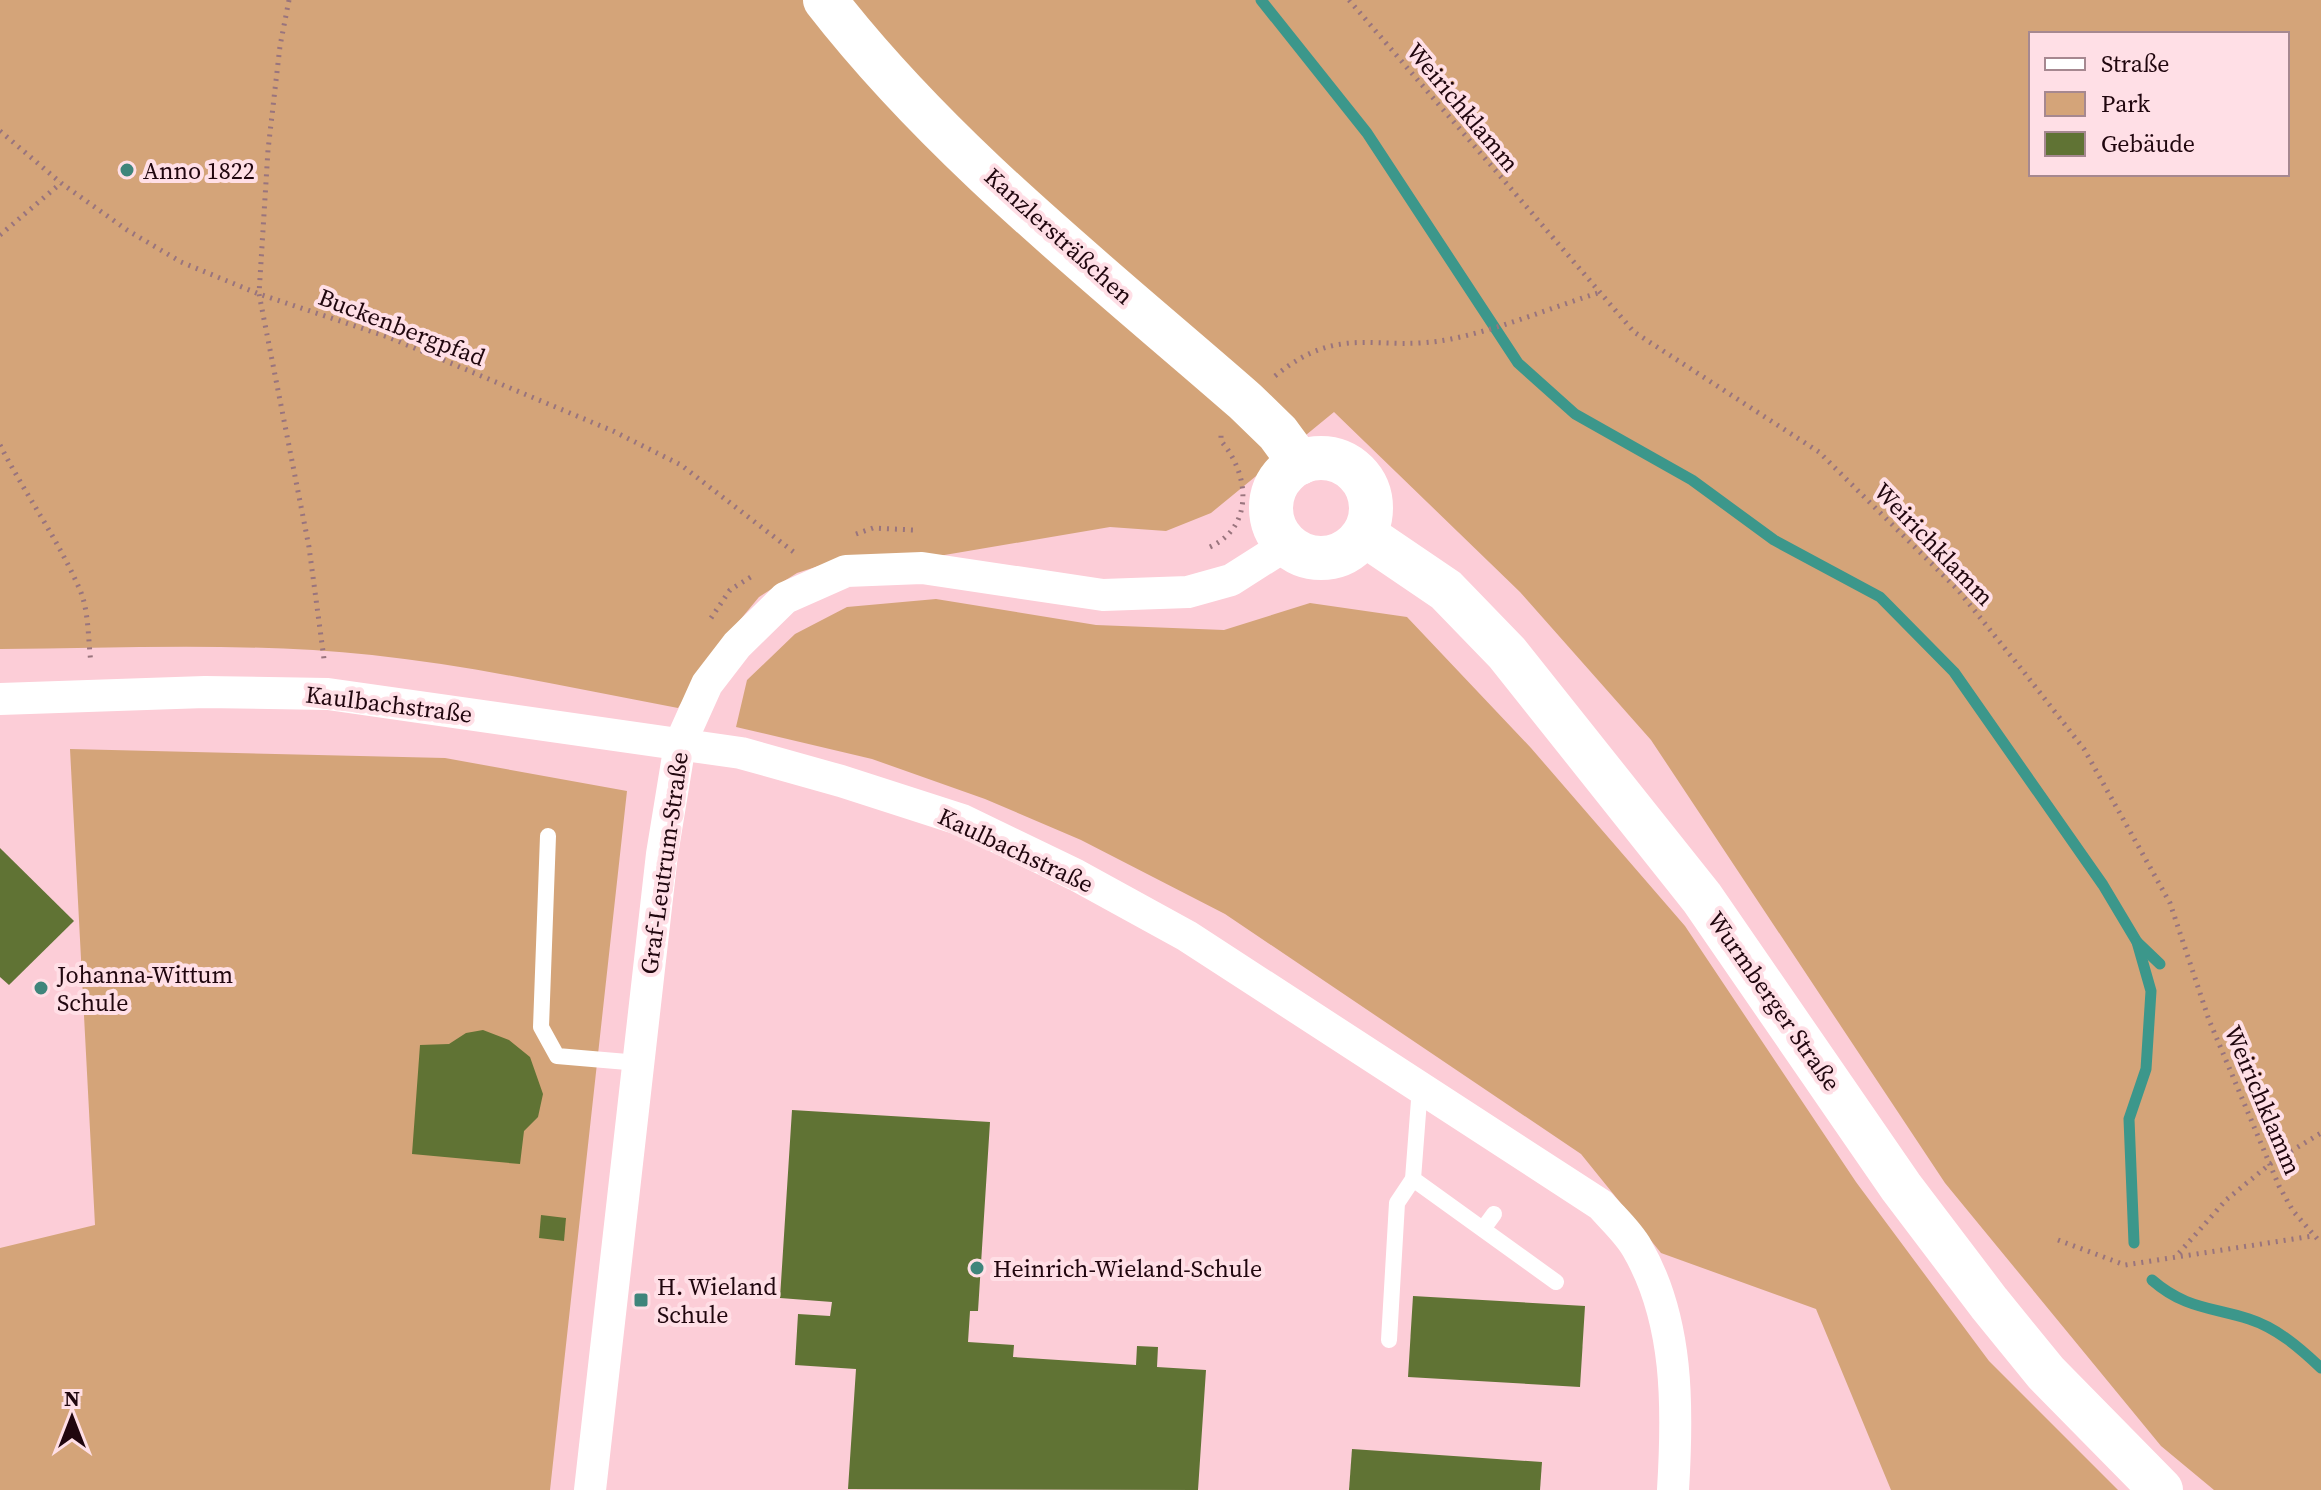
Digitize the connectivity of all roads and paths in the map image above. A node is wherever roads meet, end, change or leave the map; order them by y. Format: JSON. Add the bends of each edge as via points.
{"nodes":[{"id":1,"x":289,"y":0,"type":"edge"},
{"id":2,"x":825,"y":0,"type":"edge"},
{"id":3,"x":1349,"y":0,"type":"edge"},
{"id":4,"x":0,"y":131,"type":"edge"},
{"id":5,"x":61,"y":183,"type":"junction"},
{"id":6,"x":0,"y":235,"type":"edge"},
{"id":7,"x":1598,"y":293,"type":"junction"},
{"id":8,"x":259,"y":294,"type":"junction"},
{"id":9,"x":1245,"y":401,"type":"junction"},
{"id":10,"x":0,"y":445,"type":"edge"},
{"id":11,"x":1300,"y":463,"type":"junction"},
{"id":12,"x":1365,"y":535,"type":"junction"},
{"id":13,"x":1286,"y":545,"type":"junction"},
{"id":14,"x":795,"y":553,"type":"dead end"},
{"id":15,"x":328,"y":694,"type":"junction"},
{"id":16,"x":96,"y":695,"type":"junction"},
{"id":17,"x":0,"y":699,"type":"edge"},
{"id":18,"x":680,"y":744,"type":"junction"},
{"id":19,"x":548,"y":836,"type":"dead end"},
{"id":20,"x":639,"y":1063,"type":"junction"},
{"id":21,"x":1420,"y":1087,"type":"junction"},
{"id":22,"x":2321,"y":1133,"type":"edge"},
{"id":23,"x":2270,"y":1164,"type":"junction"},
{"id":24,"x":1413,"y":1179,"type":"junction"},
{"id":25,"x":1494,"y":1214,"type":"dead end"},
{"id":26,"x":1483,"y":1229,"type":"junction"},
{"id":27,"x":2314,"y":1236,"type":"junction"},
{"id":28,"x":2058,"y":1240,"type":"dead end"},
{"id":29,"x":2321,"y":1243,"type":"edge"},
{"id":30,"x":2179,"y":1254,"type":"junction"},
{"id":31,"x":1556,"y":1282,"type":"dead end"},
{"id":32,"x":1389,"y":1340,"type":"dead end"},
{"id":33,"x":590,"y":1490,"type":"edge"},
{"id":34,"x":1673,"y":1490,"type":"edge"},
{"id":35,"x":2161,"y":1490,"type":"edge"}],
"edges":[{"from":1,"to":8,"type":"path","via":[[268,150]]},
{"from":2,"to":9,"type":"main road","name":"Kanzlersträßchen","via":[[910,97],[986,170]]},
{"from":3,"to":7,"type":"path","name":"Weirichklamm"},
{"from":4,"to":5,"type":"path","name":"Buckenbergpfad"},
{"from":5,"to":6,"type":"path"},
{"from":5,"to":8,"type":"path","name":"Buckenbergpfad","via":[[181,262]]},
{"from":7,"to":9,"type":"path","via":[[1450,339],[1326,344],[1296,359]]},
{"from":7,"to":23,"type":"path","name":"Weirichklamm","via":[[1634,332],[1819,452],[1958,590],[2084,749],[2170,903],[2209,1020]]},
{"from":8,"to":14,"type":"path","name":"Buckenbergpfad","via":[[388,337],[613,431],[681,465]]},
{"from":8,"to":15,"type":"path","via":[[309,547]]},
{"from":9,"to":11,"type":"main road","name":"Kanzlersträßchen"},
{"from":10,"to":16,"type":"path","via":[[64,552],[80,590]]},
{"from":11,"to":12,"type":"main road","via":[[1331,459],[1359,475],[1372,504]]},
{"from":11,"to":13,"type":"main road","via":[[1286,472],[1271,501],[1271,517]]},
{"from":12,"to":13,"type":"main road","via":[[1353,548],[1328,558],[1301,555]]},
{"from":12,"to":35,"type":"main road","name":"Wurmberger Straße","via":[[1446,590],[1507,653],[1702,898],[1901,1187],[1989,1303],[2046,1373]]},
{"from":13,"to":18,"type":"street","name":"Graf-Leutrum-Straße","via":[[1231,580],[1188,592],[1103,595],[922,568],[846,571],[785,598],[737,645],[707,684]]},
{"from":15,"to":16,"type":"street","name":"Kaulbachstraße"},
{"from":15,"to":18,"type":"street","name":"Kaulbachstraße"},
{"from":16,"to":17,"type":"street","name":"Kaulbachstraße"},
{"from":18,"to":20,"type":"street","name":"Graf-Leutrum-Straße"},
{"from":18,"to":21,"type":"street","name":"Kaulbachstraße","via":[[741,753],[962,820],[1187,936]]},
{"from":19,"to":20,"type":"lane","via":[[541,1027],[557,1056]]},
{"from":20,"to":33,"type":"street","name":"Graf-Leutrum-Straße"},
{"from":21,"to":24,"type":"lane"},
{"from":21,"to":34,"type":"street","name":"Kaulbachstraße","via":[[1601,1205],[1636,1245],[1658,1291],[1671,1347]]},
{"from":22,"to":23,"type":"path"},
{"from":23,"to":27,"type":"path","name":"Weirichklamm","via":[[2293,1211]]},
{"from":23,"to":30,"type":"path","via":[[2226,1200]]},
{"from":24,"to":26,"type":"lane"},
{"from":24,"to":32,"type":"lane","via":[[1397,1203]]},
{"from":25,"to":26,"type":"lane"},
{"from":26,"to":31,"type":"lane"},
{"from":27,"to":29,"type":"path","name":"Weirichklamm"},
{"from":27,"to":30,"type":"path"},
{"from":28,"to":30,"type":"path","via":[[2125,1265]]}]}
